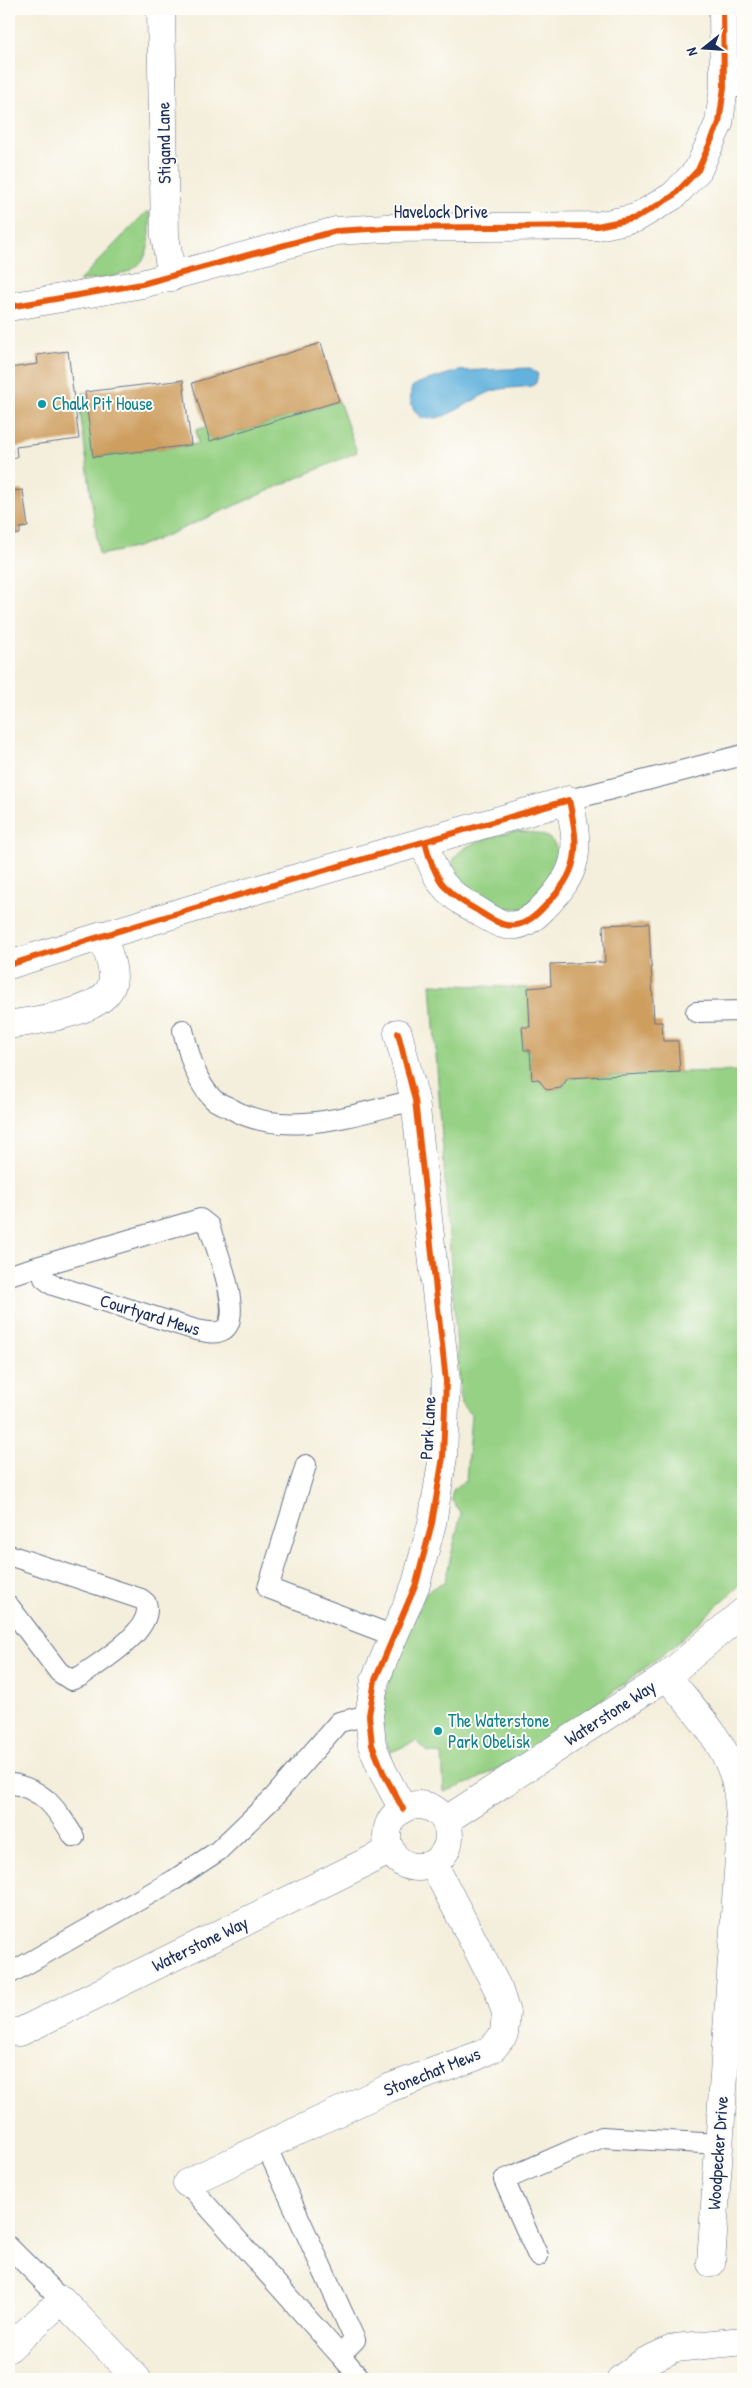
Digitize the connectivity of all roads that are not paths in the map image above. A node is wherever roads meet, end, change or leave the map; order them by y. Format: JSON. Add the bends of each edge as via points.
{"nodes":[{"id":1,"x":161,"y":9,"type":"edge"},
{"id":2,"x":723,"y":9,"type":"edge"},
{"id":3,"x":734,"y":88,"type":"edge"},
{"id":4,"x":172,"y":277,"type":"junction"},
{"id":5,"x":9,"y":307,"type":"edge"},
{"id":6,"x":743,"y":755,"type":"edge"},
{"id":7,"x":569,"y":800,"type":"junction"},
{"id":8,"x":424,"y":842,"type":"junction"},
{"id":9,"x":102,"y":935,"type":"junction"},
{"id":10,"x":9,"y":965,"type":"edge"},
{"id":11,"x":743,"y":1011,"type":"edge"},
{"id":12,"x":696,"y":1012,"type":"dead end"},
{"id":13,"x":9,"y":1025,"type":"edge"},
{"id":14,"x":183,"y":1030,"type":"dead end"},
{"id":15,"x":398,"y":1033,"type":"dead end"},
{"id":16,"x":415,"y":1100,"type":"junction"},
{"id":17,"x":41,"y":1266,"type":"junction"},
{"id":18,"x":9,"y":1276,"type":"edge"},
{"id":19,"x":306,"y":1465,"type":"dead end"},
{"id":20,"x":9,"y":1555,"type":"edge"},
{"id":21,"x":9,"y":1606,"type":"edge"},
{"id":22,"x":743,"y":1612,"type":"edge"},
{"id":23,"x":394,"y":1636,"type":"junction"},
{"id":24,"x":667,"y":1676,"type":"junction"},
{"id":25,"x":369,"y":1715,"type":"junction"},
{"id":26,"x":9,"y":1783,"type":"edge"},
{"id":27,"x":741,"y":1795,"type":"edge"},
{"id":28,"x":403,"y":1809,"type":"junction"},
{"id":29,"x":445,"y":1821,"type":"junction"},
{"id":30,"x":74,"y":1837,"type":"dead end"},
{"id":31,"x":390,"y":1850,"type":"junction"},
{"id":32,"x":433,"y":1863,"type":"junction"},
{"id":33,"x":9,"y":1974,"type":"edge"},
{"id":34,"x":9,"y":2030,"type":"edge"},
{"id":35,"x":718,"y":2144,"type":"junction"},
{"id":36,"x":266,"y":2146,"type":"junction"},
{"id":37,"x":187,"y":2184,"type":"joint"},
{"id":38,"x":9,"y":2247,"type":"edge"},
{"id":39,"x":538,"y":2256,"type":"dead end"},
{"id":40,"x":711,"y":2263,"type":"dead end"},
{"id":41,"x":62,"y":2300,"type":"junction"},
{"id":42,"x":743,"y":2341,"type":"edge"},
{"id":43,"x":9,"y":2348,"type":"edge"},
{"id":44,"x":340,"y":2355,"type":"junction"},
{"id":45,"x":137,"y":2379,"type":"edge"},
{"id":46,"x":361,"y":2379,"type":"edge"},
{"id":47,"x":621,"y":2379,"type":"edge"}],
"edges":[{"from":1,"to":4,"type":"street","name":"Stigand Lane","via":[[165,236]]},
{"from":2,"to":3,"type":"street","name":"Havelock Drive"},
{"from":3,"to":4,"type":"street","name":"Havelock Drive","via":[[698,170],[673,196],[636,218],[597,226],[343,230]]},
{"from":4,"to":5,"type":"street","name":"Havelock Drive"},
{"from":6,"to":7,"type":"lane"},
{"from":7,"to":8,"type":"street"},
{"from":7,"to":8,"type":"street","via":[[575,829],[572,871],[552,899],[535,916],[519,924],[507,925],[493,920],[453,896],[434,874]]},
{"from":8,"to":9,"type":"street"},
{"from":9,"to":10,"type":"street"},
{"from":9,"to":13,"type":"street","via":[[113,975],[112,985],[103,996],[89,1006]]},
{"from":11,"to":12,"type":"lane"},
{"from":14,"to":16,"type":"lane","via":[[193,1067],[213,1099],[243,1116],[279,1124],[320,1121]]},
{"from":15,"to":16,"type":"street","name":"Park Lane"},
{"from":16,"to":23,"type":"street","name":"Park Lane","via":[[446,1381],[443,1457],[432,1522],[416,1584]]},
{"from":17,"to":17,"type":"lane","name":"Courtyard Mews","via":[[191,1221],[205,1221],[230,1298],[231,1321],[226,1329],[219,1332],[196,1330],[53,1285],[44,1278]]},
{"from":17,"to":18,"type":"lane","name":"Courtyard Mews"},
{"from":19,"to":23,"type":"lane","via":[[268,1588]]},
{"from":20,"to":21,"type":"lane","via":[[141,1599],[146,1602],[148,1610],[141,1629],[81,1676],[71,1680],[59,1672]]},
{"from":22,"to":24,"type":"street","name":"Waterstone Way"},
{"from":23,"to":25,"type":"street","name":"Park Lane","via":[[376,1680]]},
{"from":24,"to":27,"type":"street","name":"Woodpecker Drive","via":[[718,1743]]},
{"from":24,"to":29,"type":"street","name":"Waterstone Way"},
{"from":25,"to":28,"type":"street","name":"Park Lane","via":[[372,1744]]},
{"from":25,"to":33,"type":"lane","via":[[339,1722],[273,1798],[218,1851],[174,1880]]},
{"from":26,"to":30,"type":"lane","via":[[42,1795],[56,1809]]},
{"from":27,"to":35,"type":"street","name":"Woodpecker Drive"},
{"from":28,"to":29,"type":"street","via":[[412,1806],[431,1808]]},
{"from":28,"to":31,"type":"street","via":[[395,1815],[387,1832]]},
{"from":29,"to":32,"type":"street","via":[[448,1830],[446,1849]]},
{"from":31,"to":32,"type":"street","via":[[404,1864],[424,1866]]},
{"from":31,"to":34,"type":"street","name":"Waterstone Way","via":[[20,2032]]},
{"from":32,"to":36,"type":"street","name":"Stonechat Mews","via":[[499,1991],[506,2013],[504,2034],[493,2048],[477,2056],[389,2088]]},
{"from":35,"to":39,"type":"lane","via":[[602,2137],[504,2180]]},
{"from":35,"to":40,"type":"street","name":"Woodpecker Drive"},
{"from":36,"to":37,"type":"street","name":"Stonechat Mews"},
{"from":36,"to":44,"type":"lane","via":[[355,2340]]},
{"from":37,"to":44,"type":"lane","name":"Stonechat Mews"},
{"from":38,"to":41,"type":"lane"},
{"from":41,"to":43,"type":"street"},
{"from":41,"to":45,"type":"street"},
{"from":42,"to":47,"type":"street","via":[[675,2348],[644,2362]]},
{"from":44,"to":46,"type":"lane","name":"Stonechat Mews"}]}
